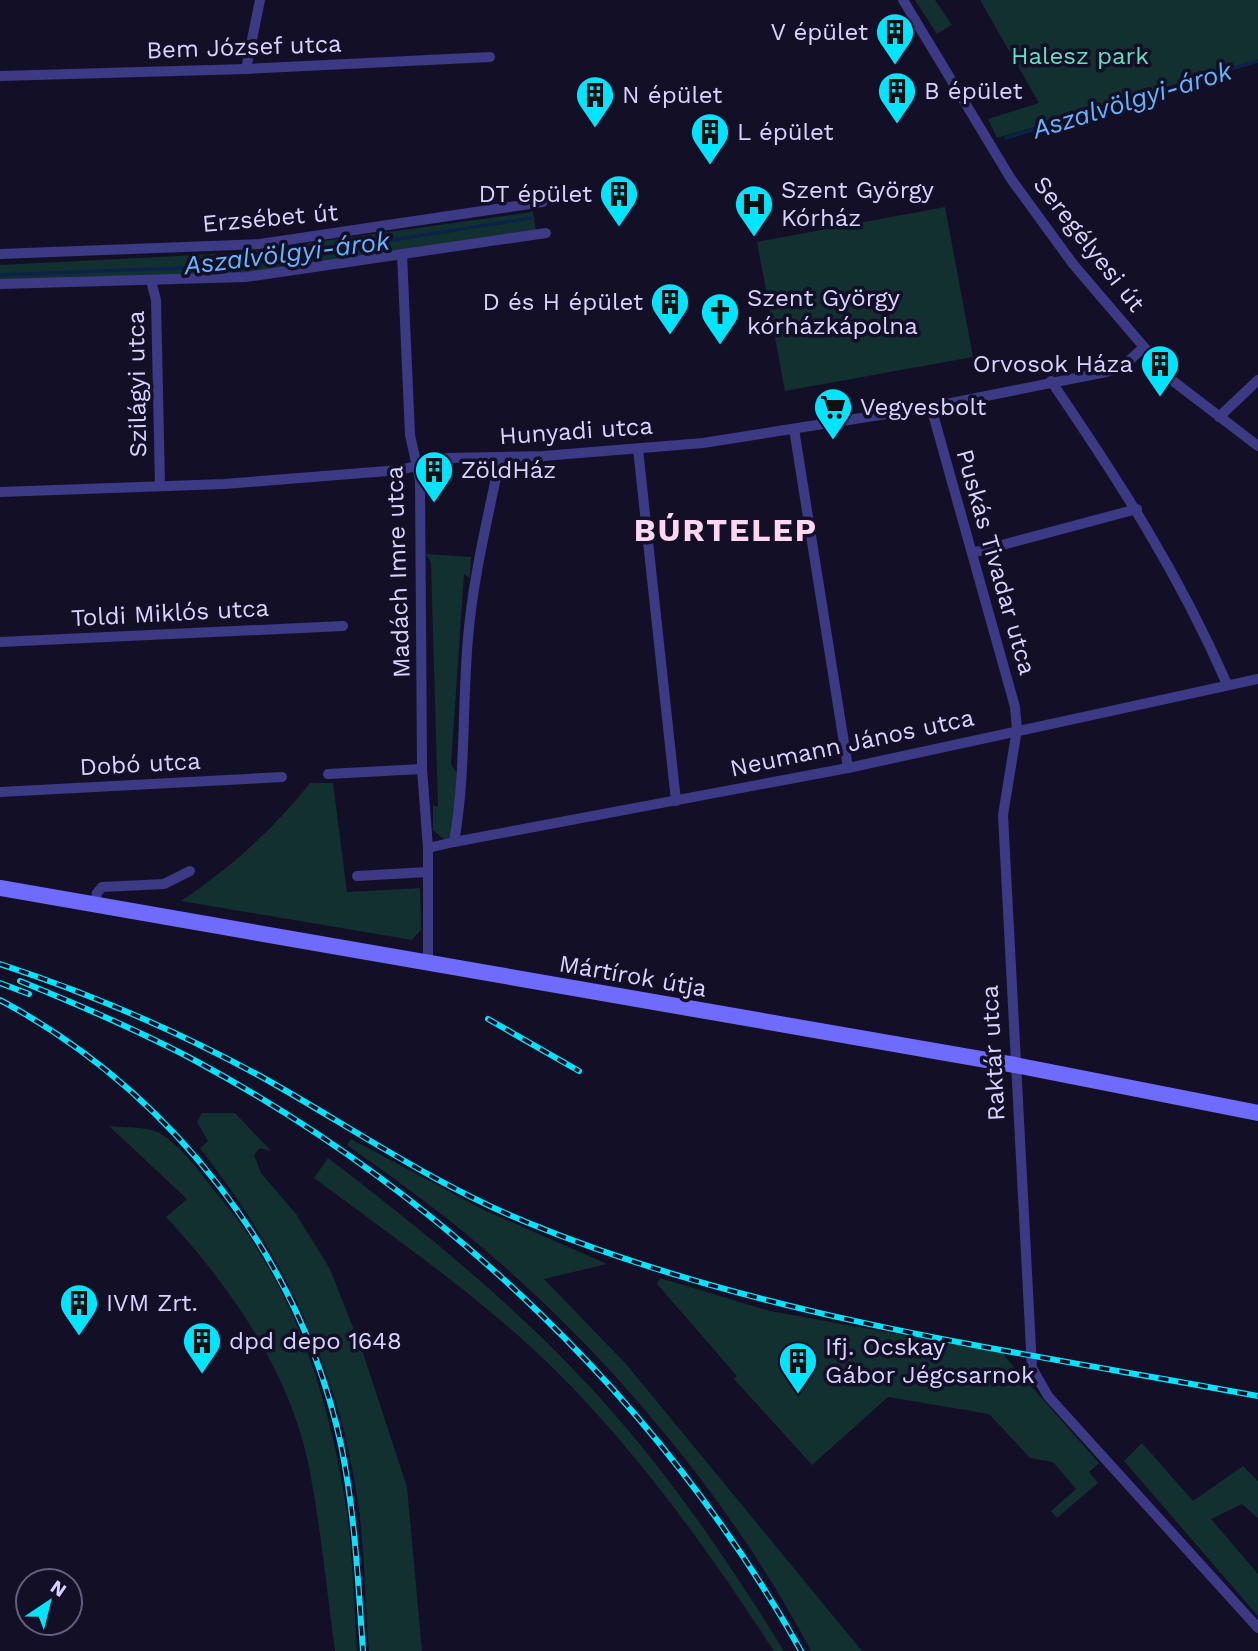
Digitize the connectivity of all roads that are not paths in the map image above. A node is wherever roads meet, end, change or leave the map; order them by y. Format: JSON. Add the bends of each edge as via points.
{"nodes":[{"id":1,"x":260,"y":0,"type":"edge"},
{"id":2,"x":903,"y":0,"type":"edge"},
{"id":3,"x":491,"y":57,"type":"dead end"},
{"id":4,"x":246,"y":69,"type":"junction"},
{"id":5,"x":0,"y":76,"type":"edge"},
{"id":6,"x":543,"y":202,"type":"dead end"},
{"id":7,"x":546,"y":233,"type":"dead end"},
{"id":8,"x":0,"y":254,"type":"edge"},
{"id":9,"x":402,"y":254,"type":"junction"},
{"id":10,"x":151,"y":281,"type":"junction"},
{"id":11,"x":0,"y":284,"type":"edge"},
{"id":12,"x":1143,"y":348,"type":"junction"},
{"id":13,"x":1258,"y":380,"type":"edge"},
{"id":14,"x":1051,"y":381,"type":"junction"},
{"id":15,"x":931,"y":407,"type":"junction"},
{"id":16,"x":1219,"y":417,"type":"junction"},
{"id":17,"x":794,"y":429,"type":"junction"},
{"id":18,"x":1258,"y":446,"type":"edge"},
{"id":19,"x":639,"y":449,"type":"junction"},
{"id":20,"x":500,"y":458,"type":"junction"},
{"id":21,"x":420,"y":468,"type":"junction"},
{"id":22,"x":160,"y":486,"type":"junction"},
{"id":23,"x":0,"y":492,"type":"edge"},
{"id":24,"x":1137,"y":509,"type":"junction"},
{"id":25,"x":972,"y":553,"type":"junction"},
{"id":26,"x":343,"y":626,"type":"dead end"},
{"id":27,"x":0,"y":642,"type":"edge"},
{"id":28,"x":1258,"y":679,"type":"edge"},
{"id":29,"x":1227,"y":684,"type":"junction"},
{"id":30,"x":1017,"y":729,"type":"junction"},
{"id":31,"x":848,"y":768,"type":"junction"},
{"id":32,"x":422,"y":769,"type":"junction"},
{"id":33,"x":328,"y":774,"type":"dead end"},
{"id":34,"x":282,"y":777,"type":"dead end"},
{"id":35,"x":0,"y":792,"type":"edge"},
{"id":36,"x":676,"y":801,"type":"junction"},
{"id":37,"x":454,"y":842,"type":"junction"},
{"id":38,"x":428,"y":848,"type":"junction"},
{"id":39,"x":190,"y":871,"type":"dead end"},
{"id":40,"x":428,"y":872,"type":"junction"},
{"id":41,"x":358,"y":876,"type":"dead end"},
{"id":42,"x":0,"y":888,"type":"edge"},
{"id":43,"x":95,"y":904,"type":"junction"},
{"id":44,"x":428,"y":962,"type":"junction"},
{"id":45,"x":1015,"y":1065,"type":"junction"},
{"id":46,"x":1258,"y":1113,"type":"edge"},
{"id":47,"x":1258,"y":1628,"type":"edge"}],
"edges":[{"from":1,"to":4,"type":"street"},
{"from":2,"to":12,"type":"street","name":"Seregélyesi út","via":[[1012,179],[1073,264]]},
{"from":3,"to":4,"type":"street","name":"Bem József utca"},
{"from":4,"to":5,"type":"street","name":"Bem József utca"},
{"from":6,"to":8,"type":"street","name":"Erzsébet út","via":[[260,244]]},
{"from":7,"to":9,"type":"street","name":"Erzsébet út"},
{"from":9,"to":10,"type":"street","name":"Erzsébet út","via":[[246,277]]},
{"from":9,"to":21,"type":"street","name":"Madách Imre utca","via":[[410,435]]},
{"from":10,"to":11,"type":"street","name":"Erzsébet út"},
{"from":10,"to":22,"type":"street","name":"Szilágyi utca","via":[[156,299]]},
{"from":12,"to":14,"type":"street","name":"Hunyadi utca","via":[[1121,368]]},
{"from":12,"to":16,"type":"street","name":"Seregélyesi út","via":[[1189,395]]},
{"from":13,"to":16,"type":"street"},
{"from":14,"to":15,"type":"street","name":"Hunyadi utca"},
{"from":14,"to":24,"type":"street"},
{"from":15,"to":17,"type":"street","name":"Hunyadi utca"},
{"from":15,"to":25,"type":"street","name":"Puskás Tivadar utca"},
{"from":16,"to":18,"type":"street","name":"Seregélyesi út"},
{"from":17,"to":19,"type":"street","name":"Hunyadi utca"},
{"from":17,"to":31,"type":"street"},
{"from":19,"to":20,"type":"street","name":"Hunyadi utca"},
{"from":19,"to":36,"type":"street"},
{"from":20,"to":21,"type":"street","name":"Hunyadi utca","via":[[447,458]]},
{"from":20,"to":37,"type":"street","via":[[468,637],[462,777]]},
{"from":21,"to":22,"type":"street","name":"Hunyadi utca"},
{"from":21,"to":32,"type":"street","name":"Madách Imre utca"},
{"from":22,"to":23,"type":"street","name":"Hunyadi utca"},
{"from":24,"to":25,"type":"street"},
{"from":24,"to":29,"type":"street","via":[[1198,617]]},
{"from":25,"to":30,"type":"street","name":"Puskás Tivadar utca","via":[[1015,707]]},
{"from":26,"to":27,"type":"street","name":"Toldi Miklós utca"},
{"from":28,"to":29,"type":"street","name":"Neumann János utca"},
{"from":29,"to":30,"type":"street","name":"Neumann János utca"},
{"from":30,"to":31,"type":"street","name":"Neumann János utca"},
{"from":30,"to":45,"type":"street","name":"Raktár utca","via":[[1003,815]]},
{"from":31,"to":36,"type":"street","name":"Neumann János utca"},
{"from":32,"to":33,"type":"street"},
{"from":32,"to":38,"type":"street","name":"Madách Imre utca"},
{"from":34,"to":35,"type":"street","name":"Dobó utca"},
{"from":36,"to":37,"type":"street","name":"Neumann János utca"},
{"from":37,"to":38,"type":"street"},
{"from":38,"to":40,"type":"street","name":"Madách Imre utca"},
{"from":39,"to":43,"type":"street","via":[[164,884],[102,887]]},
{"from":40,"to":41,"type":"street"},
{"from":40,"to":44,"type":"street","name":"Madách Imre utca"},
{"from":42,"to":43,"type":"street","name":"Mártírok útja"},
{"from":43,"to":44,"type":"street","name":"Mártírok útja"},
{"from":44,"to":45,"type":"street","name":"Mártírok útja"},
{"from":45,"to":46,"type":"street","name":"Mártírok útja"},
{"from":45,"to":47,"type":"street","name":"Raktár utca","via":[[1029,1354],[1034,1375]]}]}
